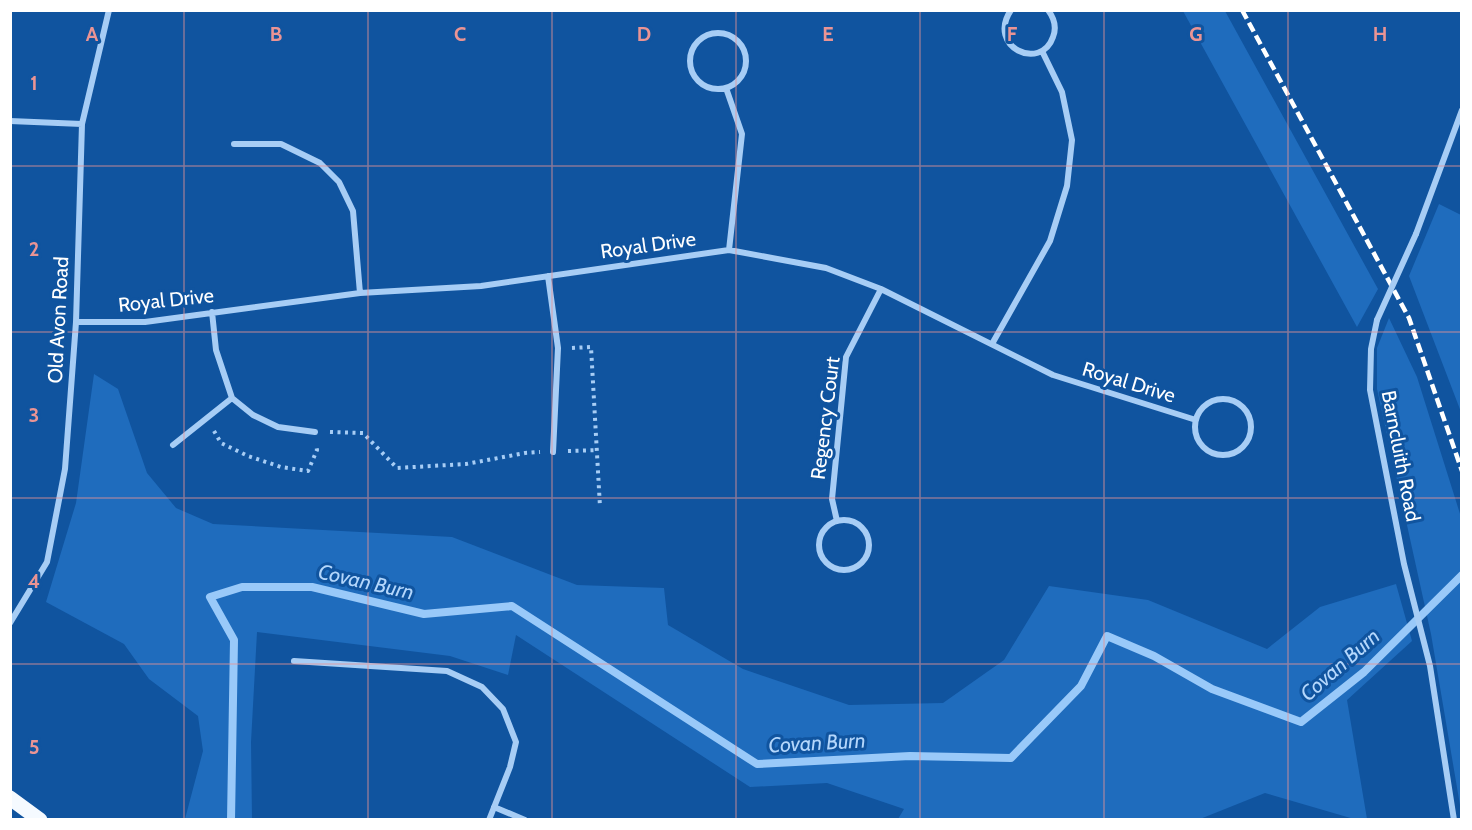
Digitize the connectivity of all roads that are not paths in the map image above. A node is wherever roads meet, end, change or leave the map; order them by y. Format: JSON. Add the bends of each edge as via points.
{"nodes":[{"id":1,"x":109,"y":10,"type":"edge"},
{"id":2,"x":1011,"y":10,"type":"edge"},
{"id":3,"x":1048,"y":10,"type":"edge"},
{"id":4,"x":1042,"y":51,"type":"junction"},
{"id":5,"x":726,"y":88,"type":"junction"},
{"id":6,"x":1461,"y":110,"type":"edge"},
{"id":7,"x":10,"y":121,"type":"edge"},
{"id":8,"x":82,"y":124,"type":"junction"},
{"id":9,"x":234,"y":144,"type":"dead end"},
{"id":10,"x":729,"y":250,"type":"junction"},
{"id":11,"x":548,"y":276,"type":"junction"},
{"id":12,"x":881,"y":289,"type":"junction"},
{"id":13,"x":360,"y":293,"type":"junction"},
{"id":14,"x":212,"y":312,"type":"junction"},
{"id":15,"x":76,"y":322,"type":"junction"},
{"id":16,"x":992,"y":344,"type":"junction"},
{"id":17,"x":232,"y":398,"type":"junction"},
{"id":18,"x":1196,"y":420,"type":"junction"},
{"id":19,"x":315,"y":432,"type":"road end"},
{"id":20,"x":173,"y":445,"type":"dead end"},
{"id":21,"x":553,"y":452,"type":"road end"},
{"id":22,"x":837,"y":521,"type":"junction"},
{"id":23,"x":10,"y":623,"type":"edge"},
{"id":24,"x":294,"y":661,"type":"dead end"},
{"id":25,"x":10,"y":798,"type":"edge"},
{"id":26,"x":494,"y":807,"type":"junction"},
{"id":27,"x":40,"y":819,"type":"edge"},
{"id":28,"x":489,"y":819,"type":"edge"},
{"id":29,"x":525,"y":819,"type":"edge"},
{"id":30,"x":1455,"y":819,"type":"edge"}],
"edges":[{"from":1,"to":8,"type":"street","name":"Old Avon Road"},
{"from":2,"to":4,"type":"street","via":[[1004,26],[1008,43],[1023,53]]},
{"from":3,"to":4,"type":"street","via":[[1055,34]]},
{"from":4,"to":16,"type":"street","via":[[1062,92],[1072,140],[1067,186],[1050,241]]},
{"from":5,"to":5,"type":"street","via":[[706,86],[692,73],[690,63],[695,45],[711,33],[729,34],[746,54],[745,71]]},
{"from":5,"to":10,"type":"street","via":[[742,134]]},
{"from":6,"to":30,"type":"street","name":"Barncluith Road","bridge":true,"via":[[1416,234],[1377,320],[1371,349],[1371,390],[1404,564],[1430,666]]},
{"from":7,"to":8,"type":"street"},
{"from":8,"to":15,"type":"street","name":"Old Avon Road"},
{"from":9,"to":13,"type":"street","via":[[281,144],[320,163],[339,182],[353,211]]},
{"from":10,"to":11,"type":"street","name":"Royal Drive"},
{"from":10,"to":12,"type":"street","name":"Royal Drive","via":[[826,268]]},
{"from":11,"to":13,"type":"street","name":"Royal Drive","via":[[481,286]]},
{"from":11,"to":21,"type":"street","via":[[558,348]]},
{"from":12,"to":16,"type":"street","name":"Royal Drive"},
{"from":12,"to":22,"type":"street","name":"Regency Court","via":[[846,357],[832,499]]},
{"from":13,"to":14,"type":"street","name":"Royal Drive"},
{"from":14,"to":15,"type":"street","name":"Royal Drive","via":[[145,322]]},
{"from":14,"to":17,"type":"street","via":[[216,350]]},
{"from":15,"to":23,"type":"street","name":"Old Avon Road","via":[[64,469],[47,562]]},
{"from":16,"to":18,"type":"street","name":"Royal Drive","via":[[1053,375]]},
{"from":17,"to":19,"type":"street","via":[[278,428]]},
{"from":17,"to":20,"type":"street"},
{"from":18,"to":18,"type":"street","name":"Royal Drive","via":[[1213,400],[1231,400],[1239,403],[1250,417],[1251,435],[1239,451],[1211,453],[1197,439]]},
{"from":22,"to":22,"type":"street","via":[[856,523],[868,535],[869,552],[860,566],[852,570],[835,569],[822,559],[819,551],[821,534]]},
{"from":24,"to":26,"type":"street","via":[[447,671],[482,687],[503,709],[516,742]]},
{"from":25,"to":27,"type":"main road"},
{"from":26,"to":28,"type":"street"},
{"from":26,"to":29,"type":"street"}]}
